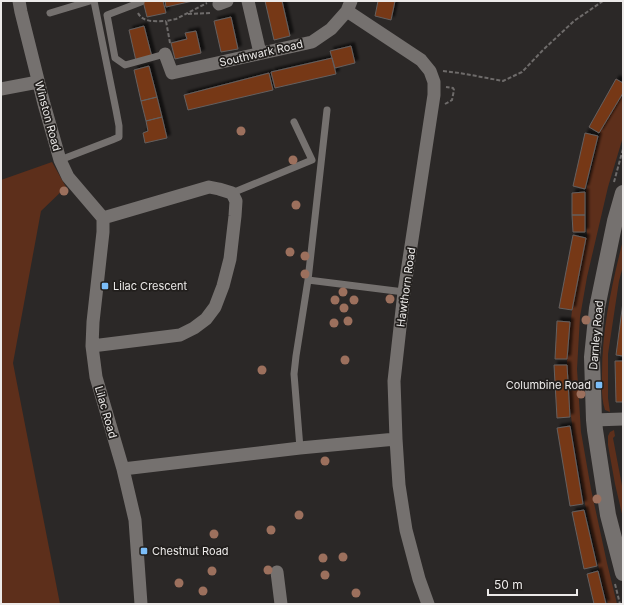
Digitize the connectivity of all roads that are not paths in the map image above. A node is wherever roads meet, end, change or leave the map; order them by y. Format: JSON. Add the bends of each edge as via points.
{"nodes":[{"id":1,"x":19,"y":1,"type":"edge"},
{"id":2,"x":90,"y":1,"type":"edge"},
{"id":3,"x":94,"y":1,"type":"edge"},
{"id":4,"x":248,"y":1,"type":"edge"},
{"id":5,"x":141,"y":2,"type":"dead end"},
{"id":6,"x":349,"y":6,"type":"edge"},
{"id":7,"x":50,"y":13,"type":"dead end"},
{"id":8,"x":260,"y":53,"type":"junction"},
{"id":9,"x":165,"y":54,"type":"joint"},
{"id":10,"x":38,"y":82,"type":"junction"},
{"id":11,"x":1,"y":89,"type":"edge"},
{"id":12,"x":327,"y":110,"type":"dead end"},
{"id":13,"x":294,"y":122,"type":"dead end"},
{"id":14,"x":60,"y":160,"type":"junction"},
{"id":15,"x":232,"y":193,"type":"junction"},
{"id":16,"x":623,"y":193,"type":"edge"},
{"id":17,"x":103,"y":218,"type":"junction"},
{"id":18,"x":308,"y":280,"type":"junction"},
{"id":19,"x":404,"y":292,"type":"junction"},
{"id":20,"x":92,"y":346,"type":"junction"},
{"id":21,"x":623,"y":419,"type":"edge"},
{"id":22,"x":594,"y":420,"type":"junction"},
{"id":23,"x":396,"y":439,"type":"junction"},
{"id":24,"x":300,"y":448,"type":"junction"},
{"id":25,"x":123,"y":469,"type":"junction"},
{"id":26,"x":277,"y":572,"type":"dead end"},
{"id":27,"x":623,"y":573,"type":"edge"},
{"id":28,"x":141,"y":604,"type":"edge"},
{"id":29,"x":281,"y":604,"type":"edge"},
{"id":30,"x":428,"y":604,"type":"edge"}],
"edges":[{"from":1,"to":10,"type":"street","name":"Winston Road"},
{"from":2,"to":7,"type":"lane"},
{"from":3,"to":14,"type":"lane","via":[[118,121],[118,137]]},
{"from":4,"to":8,"type":"street"},
{"from":5,"to":9,"type":"lane","via":[[107,15],[115,58],[124,65]]},
{"from":6,"to":8,"type":"street","name":"Southwark Road","via":[[331,29],[312,42]]},
{"from":6,"to":19,"type":"street","name":"Hawthorn Road","via":[[420,60],[430,71],[434,82]]},
{"from":8,"to":9,"type":"street","name":"Southwark Road","via":[[172,73]]},
{"from":10,"to":11,"type":"street"},
{"from":10,"to":14,"type":"street","name":"Winston Road"},
{"from":12,"to":18,"type":"lane"},
{"from":13,"to":15,"type":"lane","via":[[312,160]]},
{"from":14,"to":17,"type":"street","name":"Winston Road","via":[[68,177]]},
{"from":15,"to":17,"type":"street","via":[[208,187]]},
{"from":15,"to":20,"type":"street","via":[[236,201],[230,259],[215,307],[206,319],[180,335]]},
{"from":16,"to":22,"type":"street","name":"Darnley Road","via":[[597,308],[592,357]]},
{"from":17,"to":20,"type":"street","name":"Lilac Road"},
{"from":18,"to":19,"type":"lane"},
{"from":18,"to":24,"type":"lane","via":[[294,367]]},
{"from":19,"to":23,"type":"street","name":"Hawthorn Road","via":[[394,381]]},
{"from":20,"to":25,"type":"street","name":"Lilac Road","via":[[96,377]]},
{"from":21,"to":22,"type":"street"},
{"from":22,"to":27,"type":"street","name":"Darnley Road","via":[[608,515]]},
{"from":23,"to":24,"type":"street"},
{"from":23,"to":30,"type":"street","name":"Hawthorn Road","via":[[399,485],[406,530]]},
{"from":24,"to":25,"type":"street"},
{"from":25,"to":28,"type":"street","name":"Lilac Road","via":[[135,520]]},
{"from":26,"to":29,"type":"street"}]}
